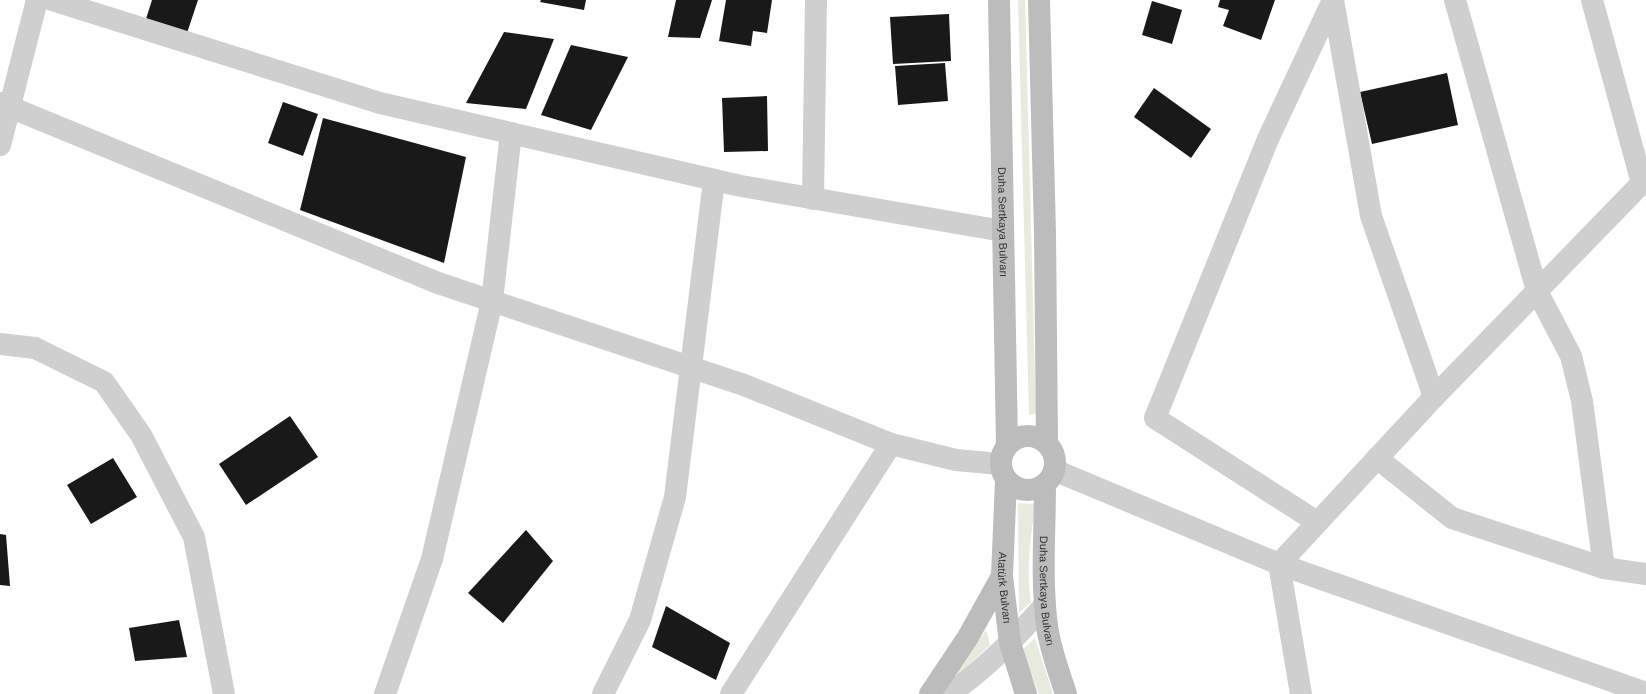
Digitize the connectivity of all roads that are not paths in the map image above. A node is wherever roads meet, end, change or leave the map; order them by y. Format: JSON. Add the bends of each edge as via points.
{"nodes":[{"id":1,"x":37,"y":0,"type":"edge"},
{"id":2,"x":52,"y":0,"type":"edge"},
{"id":3,"x":816,"y":0,"type":"edge"},
{"id":4,"x":999,"y":0,"type":"edge"},
{"id":5,"x":1038,"y":0,"type":"edge"},
{"id":6,"x":1333,"y":0,"type":"edge"},
{"id":7,"x":1454,"y":0,"type":"edge"},
{"id":8,"x":1592,"y":0,"type":"edge"},
{"id":9,"x":5,"y":105,"type":"edge"},
{"id":10,"x":511,"y":133,"type":"junction"},
{"id":11,"x":0,"y":145,"type":"edge"},
{"id":12,"x":714,"y":180,"type":"junction"},
{"id":13,"x":1644,"y":182,"type":"edge"},
{"id":14,"x":813,"y":199,"type":"junction"},
{"id":15,"x":1003,"y":231,"type":"junction"},
{"id":16,"x":1537,"y":291,"type":"junction"},
{"id":17,"x":492,"y":301,"type":"junction"},
{"id":18,"x":0,"y":344,"type":"edge"},
{"id":19,"x":690,"y":366,"type":"junction"},
{"id":20,"x":1434,"y":396,"type":"junction"},
{"id":21,"x":891,"y":444,"type":"junction"},
{"id":22,"x":1047,"y":444,"type":"junction"},
{"id":23,"x":1377,"y":458,"type":"junction"},
{"id":24,"x":1004,"y":463,"type":"junction"},
{"id":25,"x":1050,"y":477,"type":"junction"},
{"id":26,"x":1317,"y":522,"type":"junction"},
{"id":27,"x":1279,"y":564,"type":"junction"},
{"id":28,"x":1604,"y":568,"type":"junction"},
{"id":29,"x":1646,"y":574,"type":"edge"},
{"id":30,"x":1002,"y":576,"type":"junction"},
{"id":31,"x":1045,"y":605,"type":"junction"},
{"id":32,"x":1010,"y":644,"type":"junction"},
{"id":33,"x":1646,"y":693,"type":"edge"},
{"id":34,"x":224,"y":694,"type":"edge"},
{"id":35,"x":384,"y":694,"type":"edge"},
{"id":36,"x":603,"y":694,"type":"edge"},
{"id":37,"x":732,"y":694,"type":"edge"},
{"id":38,"x":930,"y":694,"type":"edge"},
{"id":39,"x":949,"y":694,"type":"edge"},
{"id":40,"x":1026,"y":694,"type":"edge"},
{"id":41,"x":1066,"y":694,"type":"edge"},
{"id":42,"x":1302,"y":694,"type":"edge"}],
"edges":[{"from":1,"to":9,"type":"street"},
{"from":2,"to":10,"type":"street","via":[[380,103]]},
{"from":3,"to":14,"type":"street"},
{"from":4,"to":15,"type":"main road","name":"Duha Sertkaya Bulvarı"},
{"from":5,"to":22,"type":"main road","via":[[1045,233]]},
{"from":6,"to":20,"type":"street","via":[[1371,216]]},
{"from":6,"to":26,"type":"street","via":[[1268,140],[1155,418]]},
{"from":7,"to":16,"type":"street"},
{"from":8,"to":13,"type":"street"},
{"from":9,"to":11,"type":"street"},
{"from":9,"to":17,"type":"street","via":[[438,283]]},
{"from":10,"to":12,"type":"street"},
{"from":10,"to":17,"type":"street"},
{"from":12,"to":14,"type":"street"},
{"from":12,"to":19,"type":"street"},
{"from":13,"to":16,"type":"street"},
{"from":14,"to":15,"type":"street"},
{"from":15,"to":24,"type":"main road","name":"Duha Sertkaya Bulvarı"},
{"from":16,"to":20,"type":"street"},
{"from":16,"to":28,"type":"street","via":[[1571,356],[1582,402]]},
{"from":17,"to":19,"type":"street"},
{"from":17,"to":35,"type":"street","via":[[432,559]]},
{"from":18,"to":34,"type":"street","via":[[35,348],[104,382],[141,434],[194,538]]},
{"from":19,"to":21,"type":"street"},
{"from":19,"to":36,"type":"street","via":[[675,497],[640,620]]},
{"from":20,"to":23,"type":"street"},
{"from":21,"to":24,"type":"street","via":[[956,460]]},
{"from":21,"to":37,"type":"street"},
{"from":22,"to":24,"type":"main road","via":[[1032,436],[1014,439]]},
{"from":22,"to":25,"type":"main road","via":[[1054,456]]},
{"from":23,"to":26,"type":"street"},
{"from":23,"to":28,"type":"street","via":[[1452,518]]},
{"from":24,"to":25,"type":"main road","via":[[1012,486],[1024,490],[1038,489]]},
{"from":24,"to":30,"type":"main road","name":"Atatürk Bulvarı"},
{"from":25,"to":27,"type":"street"},
{"from":25,"to":31,"type":"main road","name":"Duha Sertkaya Bulvarı"},
{"from":26,"to":27,"type":"street"},
{"from":27,"to":33,"type":"street"},
{"from":27,"to":42,"type":"street"},
{"from":28,"to":29,"type":"street"},
{"from":30,"to":32,"type":"main road","name":"Atatürk Bulvarı"},
{"from":30,"to":38,"type":"main road","via":[[968,637]]},
{"from":31,"to":32,"type":"street"},
{"from":31,"to":41,"type":"main road","name":"Duha Sertkaya Bulvarı","via":[[1054,659]]},
{"from":32,"to":39,"type":"street","via":[[984,668]]},
{"from":32,"to":40,"type":"main road","name":"Atatürk Bulvarı"}]}
